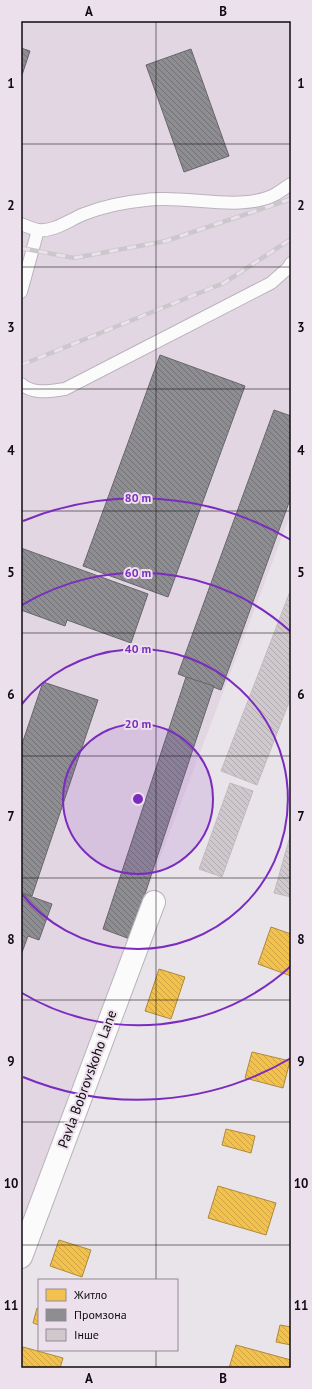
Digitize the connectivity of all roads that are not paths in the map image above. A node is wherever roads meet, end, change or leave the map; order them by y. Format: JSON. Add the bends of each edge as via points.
{"nodes":[{"id":1,"x":291,"y":184,"type":"edge"},
{"id":2,"x":21,"y":224,"type":"edge"},
{"id":3,"x":38,"y":230,"type":"junction"},
{"id":4,"x":291,"y":263,"type":"edge"},
{"id":5,"x":21,"y":292,"type":"edge"},
{"id":6,"x":21,"y":384,"type":"edge"},
{"id":7,"x":154,"y":902,"type":"dead end"},
{"id":8,"x":21,"y":1257,"type":"edge"}],
"edges":[{"from":1,"to":3,"type":"lane","via":[[275,195],[257,200],[231,202],[148,199],[111,206],[84,214],[52,229]]},
{"from":2,"to":3,"type":"lane"},
{"from":3,"to":5,"type":"lane"},
{"from":4,"to":6,"type":"lane","via":[[271,283],[65,389],[44,392]]},
{"from":7,"to":8,"type":"street","name":"Pavla Bobrovskoho Lane"}]}
